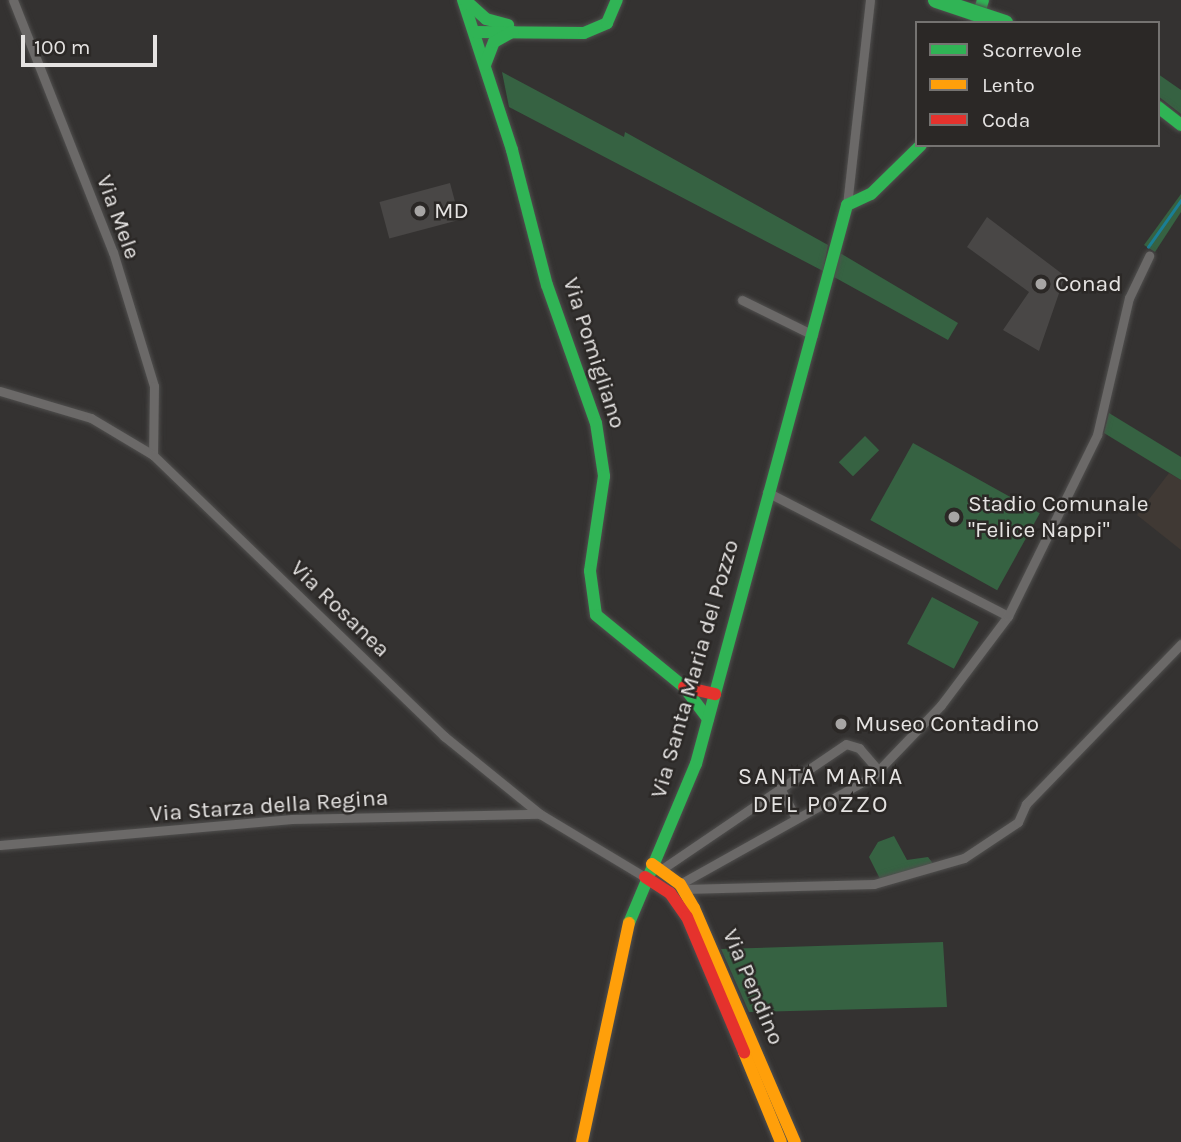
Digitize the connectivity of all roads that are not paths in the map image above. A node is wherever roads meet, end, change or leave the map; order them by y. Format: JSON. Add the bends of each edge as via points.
{"nodes":[{"id":1,"x":13,"y":0,"type":"edge"},
{"id":2,"x":464,"y":0,"type":"edge"},
{"id":3,"x":617,"y":0,"type":"edge"},
{"id":4,"x":870,"y":0,"type":"edge"},
{"id":5,"x":936,"y":0,"type":"edge"},
{"id":6,"x":983,"y":0,"type":"edge"},
{"id":7,"x":977,"y":21,"type":"edge"},
{"id":8,"x":999,"y":21,"type":"edge"},
{"id":9,"x":521,"y":29,"type":"junction"},
{"id":10,"x":474,"y":32,"type":"junction"},
{"id":11,"x":485,"y":65,"type":"junction"},
{"id":12,"x":1160,"y":109,"type":"edge"},
{"id":13,"x":1181,"y":125,"type":"edge"},
{"id":14,"x":919,"y":147,"type":"edge"},
{"id":15,"x":847,"y":205,"type":"junction"},
{"id":16,"x":1149,"y":256,"type":"dead end"},
{"id":17,"x":742,"y":300,"type":"dead end"},
{"id":18,"x":813,"y":335,"type":"junction"},
{"id":19,"x":0,"y":391,"type":"edge"},
{"id":20,"x":153,"y":455,"type":"junction"},
{"id":21,"x":766,"y":492,"type":"junction"},
{"id":22,"x":1008,"y":616,"type":"junction"},
{"id":23,"x":1181,"y":644,"type":"edge"},
{"id":24,"x":684,"y":687,"type":"junction"},
{"id":25,"x":715,"y":694,"type":"junction"},
{"id":26,"x":708,"y":719,"type":"junction"},
{"id":27,"x":879,"y":771,"type":"junction"},
{"id":28,"x":780,"y":789,"type":"junction"},
{"id":29,"x":540,"y":814,"type":"junction"},
{"id":30,"x":796,"y":818,"type":"junction"},
{"id":31,"x":0,"y":845,"type":"edge"},
{"id":32,"x":653,"y":870,"type":"junction"},
{"id":33,"x":682,"y":886,"type":"junction"},
{"id":34,"x":582,"y":1142,"type":"edge"},
{"id":35,"x":781,"y":1142,"type":"edge"},
{"id":36,"x":795,"y":1142,"type":"edge"}],
"edges":[{"from":1,"to":20,"type":"street","name":"Via Mele","via":[[113,252],[154,386]]},
{"from":2,"to":9,"type":"main road","via":[[486,19]]},
{"from":2,"to":10,"type":"main road","name":"Via Pomigliano"},
{"from":3,"to":9,"type":"main road","via":[[607,23],[596,30]]},
{"from":4,"to":15,"type":"street"},
{"from":5,"to":8,"type":"main road","bridge":true},
{"from":6,"to":7,"type":"main road"},
{"from":9,"to":10,"type":"main road"},
{"from":9,"to":11,"type":"main road","via":[[494,42]]},
{"from":10,"to":11,"type":"main road","name":"Via Pomigliano"},
{"from":11,"to":24,"type":"main road","name":"Via Pomigliano","via":[[547,285],[597,433],[604,506],[590,571],[591,601],[604,627]]},
{"from":12,"to":13,"type":"main road"},
{"from":14,"to":15,"type":"main road","via":[[870,194]]},
{"from":15,"to":18,"type":"main road","name":"Via Santa Maria del Pozzo"},
{"from":16,"to":22,"type":"street","via":[[1126,307],[1097,435]]},
{"from":17,"to":18,"type":"street"},
{"from":18,"to":21,"type":"main road","name":"Via Santa Maria del Pozzo"},
{"from":19,"to":20,"type":"street","name":"Via Rosanea","via":[[91,418]]},
{"from":20,"to":29,"type":"street","name":"Via Rosanea","via":[[444,736]]},
{"from":21,"to":22,"type":"street"},
{"from":21,"to":25,"type":"main road","name":"Via Santa Maria del Pozzo"},
{"from":22,"to":27,"type":"street","via":[[941,705]]},
{"from":23,"to":33,"type":"street","via":[[1027,804],[1018,821],[964,858],[874,884]]},
{"from":24,"to":25,"type":"main road","name":"Via Pomigliano"},
{"from":24,"to":26,"type":"main road","name":"Via Pomigliano"},
{"from":25,"to":26,"type":"main road","name":"Via Santa Maria del Pozzo"},
{"from":26,"to":32,"type":"main road","name":"Via Santa Maria del Pozzo","via":[[677,816]]},
{"from":27,"to":28,"type":"street","via":[[859,748],[846,744]]},
{"from":27,"to":30,"type":"street"},
{"from":28,"to":30,"type":"street"},
{"from":28,"to":32,"type":"street"},
{"from":29,"to":31,"type":"street","name":"Via Starza della Regina","via":[[292,819]]},
{"from":29,"to":32,"type":"street","name":"Via Rosanea"},
{"from":30,"to":33,"type":"street"},
{"from":32,"to":33,"type":"main road","name":"Via Pendino"},
{"from":32,"to":34,"type":"main road","name":"Via Santa Maria del Pozzo","via":[[638,892],[622,939]]},
{"from":32,"to":35,"type":"main road","name":"Via Pendino","via":[[687,918]]},
{"from":33,"to":36,"type":"main road","name":"Via Pendino"}]}
